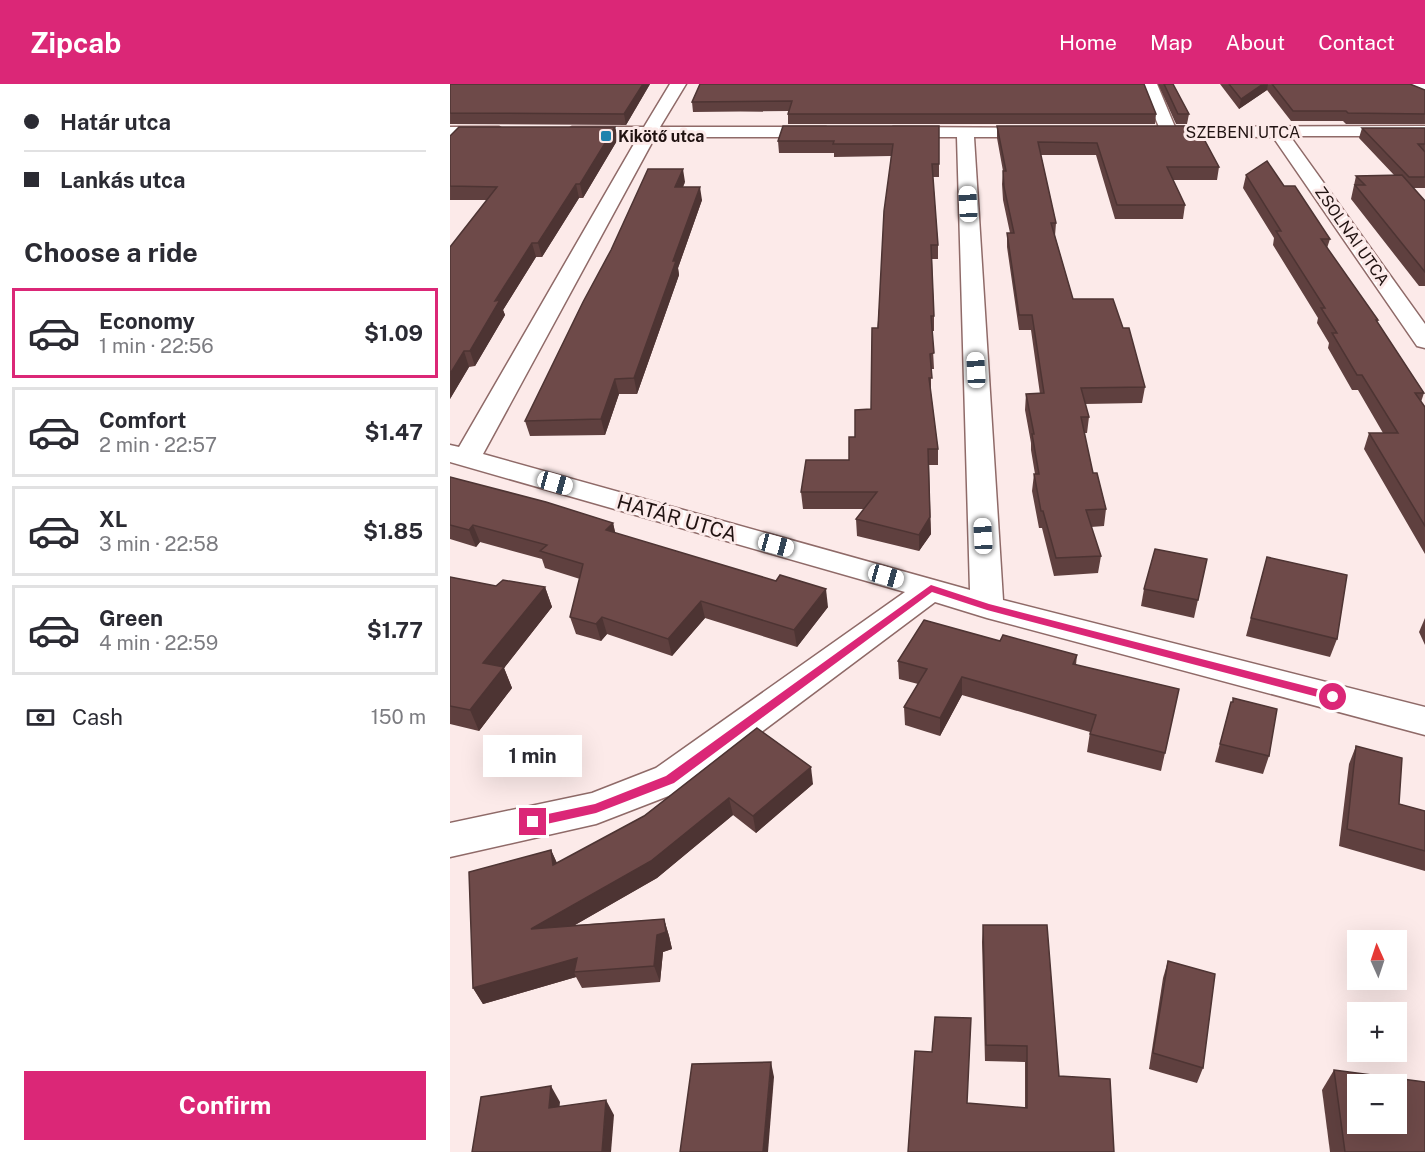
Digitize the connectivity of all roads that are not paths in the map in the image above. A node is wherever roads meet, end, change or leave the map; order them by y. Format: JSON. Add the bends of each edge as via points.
{"nodes":[{"id":1,"x":678,"y":84,"type":"edge"},
{"id":2,"x":1149,"y":84,"type":"edge"},
{"id":3,"x":1419,"y":84,"type":"edge"},
{"id":4,"x":1425,"y":86,"type":"edge"},
{"id":5,"x":450,"y":132,"type":"edge"},
{"id":6,"x":520,"y":132,"type":"edge"},
{"id":7,"x":555,"y":132,"type":"edge"},
{"id":8,"x":649,"y":132,"type":"junction"},
{"id":9,"x":848,"y":132,"type":"edge"},
{"id":10,"x":871,"y":132,"type":"edge"},
{"id":11,"x":965,"y":132,"type":"junction"},
{"id":12,"x":1061,"y":132,"type":"edge"},
{"id":13,"x":1133,"y":132,"type":"edge"},
{"id":14,"x":1168,"y":132,"type":"junction"},
{"id":15,"x":1278,"y":132,"type":"junction"},
{"id":16,"x":1425,"y":132,"type":"edge"},
{"id":17,"x":1425,"y":341,"type":"edge"},
{"id":18,"x":458,"y":456,"type":"edge"},
{"id":19,"x":931,"y":589,"type":"junction"},
{"id":20,"x":987,"y":607,"type":"junction"},
{"id":21,"x":1425,"y":721,"type":"edge"},
{"id":22,"x":450,"y":840,"type":"edge"}],
"edges":[{"from":1,"to":8,"type":"street"},
{"from":2,"to":14,"type":"street"},
{"from":3,"to":4,"type":"street"},
{"from":5,"to":6,"type":"street"},
{"from":7,"to":8,"type":"street"},
{"from":8,"to":9,"type":"street"},
{"from":8,"to":18,"type":"street"},
{"from":10,"to":11,"type":"street"},
{"from":11,"to":12,"type":"street"},
{"from":11,"to":20,"type":"street"},
{"from":13,"to":14,"type":"street","name":"SZEBENI UTCA"},
{"from":14,"to":15,"type":"street","name":"SZEBENI UTCA"},
{"from":15,"to":16,"type":"street","name":"SZEBENI UTCA"},
{"from":15,"to":17,"type":"street","name":"ZSOLNAI UTCA"},
{"from":18,"to":19,"type":"street","name":"HATÁR UTCA"},
{"from":19,"to":20,"type":"street","name":"HATÁR UTCA"},
{"from":19,"to":22,"type":"street","via":[[670,779],[596,808]]},
{"from":20,"to":21,"type":"street","name":"HATÁR UTCA"}]}
